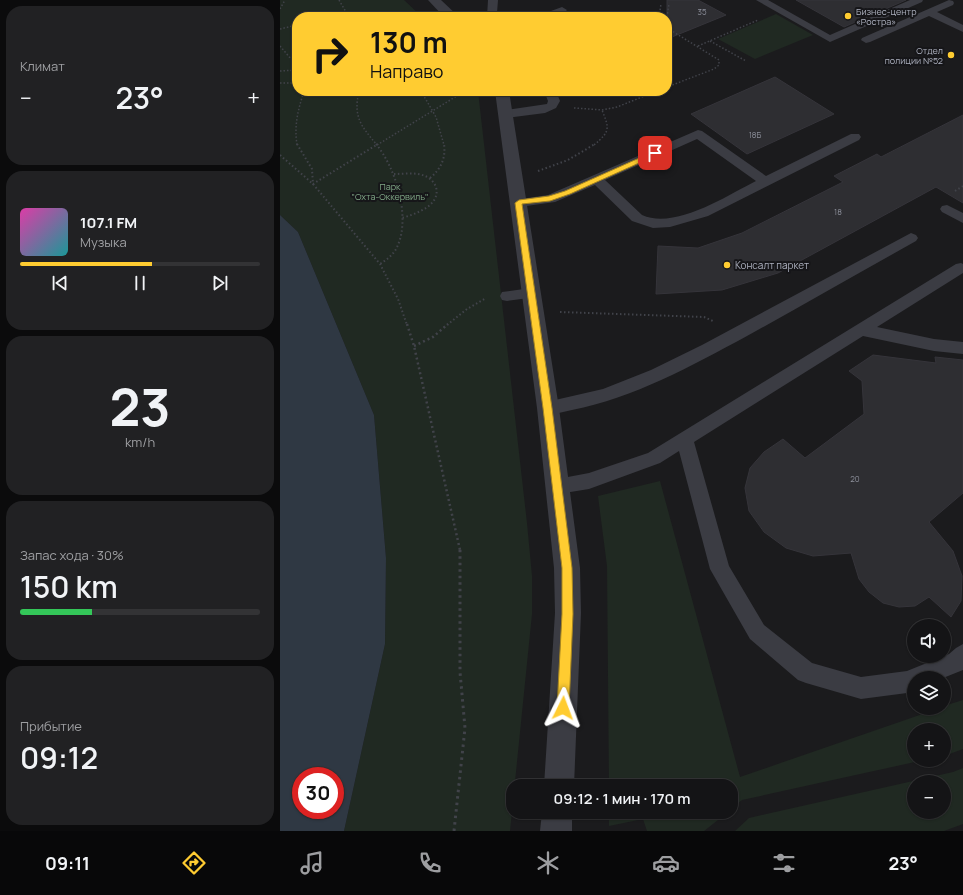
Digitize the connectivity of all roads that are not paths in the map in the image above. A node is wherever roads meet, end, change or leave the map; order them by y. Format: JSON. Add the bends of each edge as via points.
{"nodes":[{"id":1,"x":434,"y":0,"type":"edge"},
{"id":2,"x":493,"y":0,"type":"edge"},
{"id":3,"x":761,"y":0,"type":"edge"},
{"id":4,"x":918,"y":0,"type":"edge"},
{"id":5,"x":949,"y":3,"type":"dead end"},
{"id":6,"x":562,"y":10,"type":"dead end"},
{"id":7,"x":447,"y":12,"type":"edge"},
{"id":8,"x":492,"y":12,"type":"edge"},
{"id":9,"x":557,"y":12,"type":"edge"},
{"id":10,"x":929,"y":12,"type":"junction"},
{"id":11,"x":963,"y":29,"type":"edge"},
{"id":12,"x":866,"y":40,"type":"dead end"},
{"id":13,"x":496,"y":96,"type":"edge"},
{"id":14,"x":552,"y":96,"type":"edge"},
{"id":15,"x":506,"y":114,"type":"junction"},
{"id":16,"x":855,"y":137,"type":"dead end"},
{"id":17,"x":597,"y":179,"type":"junction"},
{"id":18,"x":765,"y":182,"type":"junction"},
{"id":19,"x":519,"y":203,"type":"junction"},
{"id":20,"x":947,"y":209,"type":"dead end"},
{"id":21,"x":963,"y":219,"type":"edge"},
{"id":22,"x":910,"y":238,"type":"dead end"},
{"id":23,"x":961,"y":268,"type":"dead end"},
{"id":24,"x":531,"y":293,"type":"junction"},
{"id":25,"x":507,"y":296,"type":"road end"},
{"id":26,"x":862,"y":330,"type":"junction"},
{"id":27,"x":963,"y":348,"type":"edge"},
{"id":28,"x":548,"y":408,"type":"junction"},
{"id":29,"x":685,"y":439,"type":"junction"},
{"id":30,"x":558,"y":486,"type":"junction"},
{"id":31,"x":963,"y":655,"type":"edge"},
{"id":32,"x":933,"y":671,"type":"edge"},
{"id":33,"x":907,"y":682,"type":"edge"},
{"id":34,"x":559,"y":779,"type":"edge"},
{"id":35,"x":557,"y":819,"type":"edge"},
{"id":36,"x":556,"y":831,"type":"edge"}],
"edges":[{"from":1,"to":7,"type":"street"},
{"from":2,"to":8,"type":"lane"},
{"from":3,"to":4,"type":"lane","via":[[830,39]]},
{"from":5,"to":10,"type":"lane"},
{"from":6,"to":9,"type":"lane"},
{"from":10,"to":11,"type":"lane"},
{"from":10,"to":12,"type":"lane"},
{"from":13,"to":15,"type":"street"},
{"from":14,"to":15,"type":"lane","via":[[552,106],[545,109]]},
{"from":15,"to":19,"type":"street"},
{"from":16,"to":18,"type":"lane"},
{"from":17,"to":18,"type":"lane","via":[[698,134]]},
{"from":17,"to":18,"type":"lane","via":[[637,217],[647,222],[659,223],[703,213]]},
{"from":17,"to":19,"type":"lane","via":[[550,199]]},
{"from":19,"to":24,"type":"street"},
{"from":20,"to":21,"type":"lane"},
{"from":22,"to":28,"type":"lane","via":[[686,362],[630,387],[577,404]]},
{"from":23,"to":26,"type":"lane"},
{"from":24,"to":25,"type":"lane"},
{"from":24,"to":28,"type":"street"},
{"from":26,"to":27,"type":"lane","via":[[934,345]]},
{"from":26,"to":29,"type":"lane"},
{"from":28,"to":30,"type":"street"},
{"from":29,"to":30,"type":"lane","via":[[646,460],[589,482]]},
{"from":29,"to":33,"type":"lane","via":[[720,569],[757,632],[806,672],[861,688]]},
{"from":30,"to":34,"type":"street","via":[[567,568],[568,614]]},
{"from":31,"to":32,"type":"lane","via":[[956,662]]},
{"from":35,"to":36,"type":"street"}]}
